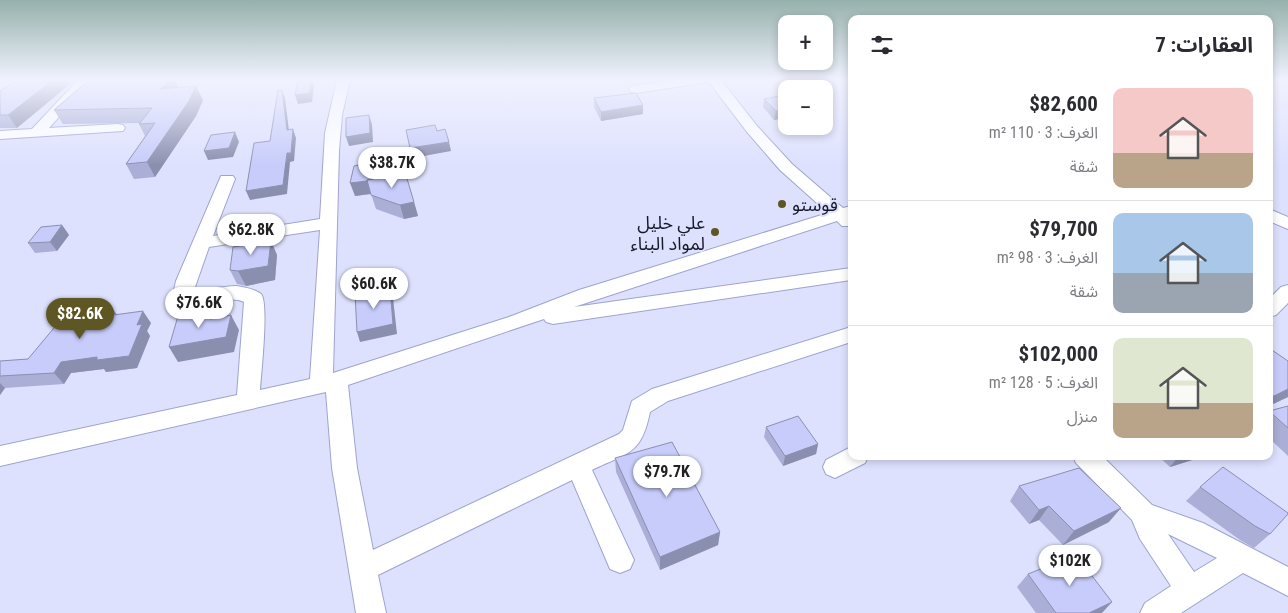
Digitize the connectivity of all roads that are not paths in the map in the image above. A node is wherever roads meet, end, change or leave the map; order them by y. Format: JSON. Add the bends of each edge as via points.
{"nodes":[{"id":1,"x":59,"y":109,"type":"edge"},
{"id":2,"x":335,"y":109,"type":"edge"},
{"id":3,"x":736,"y":109,"type":"edge"},
{"id":4,"x":118,"y":128,"type":"dead end"},
{"id":5,"x":37,"y":132,"type":"junction"},
{"id":6,"x":0,"y":136,"type":"edge"},
{"id":7,"x":226,"y":179,"type":"dead end"},
{"id":8,"x":1273,"y":216,"type":"edge"},
{"id":9,"x":848,"y":217,"type":"edge"},
{"id":10,"x":330,"y":223,"type":"junction"},
{"id":11,"x":1288,"y":224,"type":"edge"},
{"id":12,"x":201,"y":243,"type":"junction"},
{"id":13,"x":848,"y":274,"type":"edge"},
{"id":14,"x":1288,"y":292,"type":"edge"},
{"id":15,"x":1273,"y":306,"type":"edge"},
{"id":16,"x":516,"y":322,"type":"junction"},
{"id":17,"x":848,"y":335,"type":"edge"},
{"id":18,"x":329,"y":382,"type":"junction"},
{"id":19,"x":248,"y":401,"type":"junction"},
{"id":20,"x":0,"y":456,"type":"edge"},
{"id":21,"x":1089,"y":460,"type":"edge"},
{"id":22,"x":578,"y":466,"type":"junction"},
{"id":23,"x":1143,"y":513,"type":"junction"},
{"id":24,"x":1242,"y":558,"type":"junction"},
{"id":25,"x":620,"y":560,"type":"dead end"},
{"id":26,"x":363,"y":568,"type":"junction"},
{"id":27,"x":1288,"y":582,"type":"edge"},
{"id":28,"x":1190,"y":590,"type":"junction"},
{"id":29,"x":372,"y":613,"type":"edge"},
{"id":30,"x":1156,"y":613,"type":"edge"}],
"edges":[{"from":1,"to":5,"type":"street"},
{"from":2,"to":10,"type":"street"},
{"from":3,"to":9,"type":"street","via":[[786,167]]},
{"from":4,"to":5,"type":"street"},
{"from":5,"to":6,"type":"street"},
{"from":7,"to":12,"type":"street"},
{"from":8,"to":11,"type":"street"},
{"from":9,"to":16,"type":"street","via":[[586,295]]},
{"from":10,"to":12,"type":"street"},
{"from":10,"to":18,"type":"street"},
{"from":12,"to":19,"type":"street","via":[[183,294],[192,297],[237,292],[247,294],[256,304]]},
{"from":13,"to":16,"type":"street"},
{"from":14,"to":15,"type":"street"},
{"from":16,"to":18,"type":"street"},
{"from":17,"to":22,"type":"street","via":[[660,395],[640,407],[634,434],[628,441]]},
{"from":18,"to":19,"type":"street"},
{"from":18,"to":26,"type":"street","via":[[338,407],[344,463]]},
{"from":19,"to":20,"type":"street"},
{"from":21,"to":23,"type":"street"},
{"from":22,"to":25,"type":"street"},
{"from":22,"to":26,"type":"street"},
{"from":23,"to":24,"type":"street","via":[[1194,532]]},
{"from":23,"to":28,"type":"street","via":[[1149,530]]},
{"from":24,"to":27,"type":"street"},
{"from":24,"to":28,"type":"street"},
{"from":26,"to":29,"type":"street"},
{"from":28,"to":30,"type":"street"}]}
